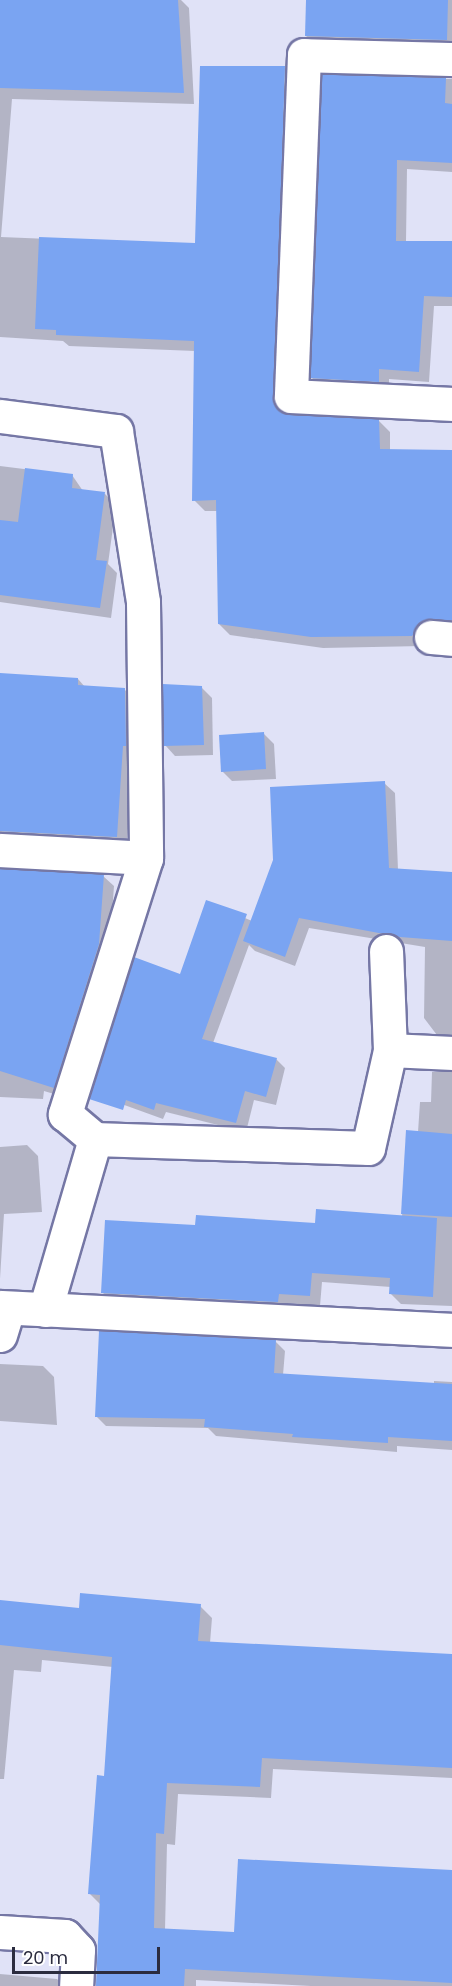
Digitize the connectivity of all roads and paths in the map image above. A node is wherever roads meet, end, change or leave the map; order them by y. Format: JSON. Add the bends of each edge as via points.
{"nodes":[{"id":1,"x":452,"y":59,"type":"edge"},
{"id":2,"x":452,"y":404,"type":"edge"},
{"id":3,"x":0,"y":416,"type":"edge"},
{"id":4,"x":0,"y":850,"type":"edge"},
{"id":5,"x":146,"y":858,"type":"junction"},
{"id":6,"x":386,"y":951,"type":"dead end"},
{"id":7,"x":390,"y":1050,"type":"junction"},
{"id":8,"x":452,"y":1053,"type":"edge"},
{"id":9,"x":95,"y":1139,"type":"junction"},
{"id":10,"x":45,"y":1310,"type":"junction"},
{"id":11,"x":3,"y":1317,"type":"edge"},
{"id":12,"x":452,"y":1330,"type":"edge"},
{"id":13,"x":0,"y":1932,"type":"edge"},
{"id":14,"x":76,"y":1986,"type":"edge"}],
"edges":[{"from":1,"to":2,"type":"street","via":[[304,55],[291,396]]},
{"from":3,"to":5,"type":"street","via":[[116,430],[143,602]]},
{"from":4,"to":5,"type":"street"},
{"from":5,"to":9,"type":"street","via":[[65,1114]]},
{"from":6,"to":7,"type":"street"},
{"from":7,"to":8,"type":"street"},
{"from":7,"to":9,"type":"street","via":[[368,1148]]},
{"from":9,"to":10,"type":"street"},
{"from":10,"to":11,"type":"street"},
{"from":10,"to":12,"type":"street"},
{"from":13,"to":14,"type":"street","via":[[65,1936],[78,1950]]}]}
